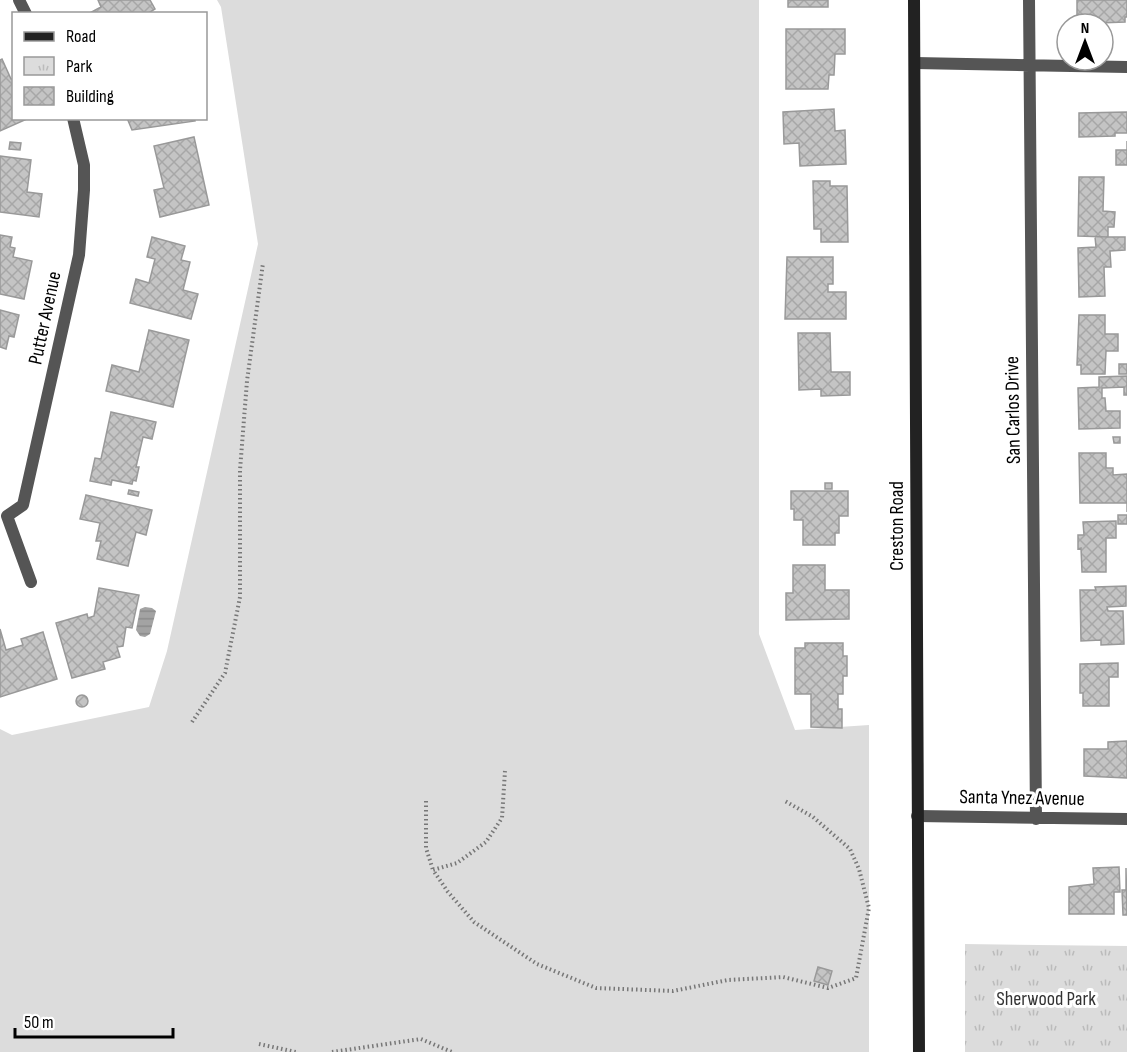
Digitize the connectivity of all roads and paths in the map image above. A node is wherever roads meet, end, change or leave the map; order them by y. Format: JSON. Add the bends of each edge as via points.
{"nodes":[{"id":1,"x":914,"y":0,"type":"edge"},
{"id":2,"x":1029,"y":0,"type":"edge"},
{"id":3,"x":915,"y":63,"type":"junction"},
{"id":4,"x":1029,"y":66,"type":"junction"},
{"id":5,"x":1127,"y":67,"type":"edge"},
{"id":6,"x":73,"y":120,"type":"edge"},
{"id":7,"x":263,"y":263,"type":"dead end"},
{"id":8,"x":3,"y":517,"type":"edge"},
{"id":9,"x":31,"y":582,"type":"dead end"},
{"id":10,"x":192,"y":722,"type":"dead end"},
{"id":11,"x":505,"y":771,"type":"dead end"},
{"id":12,"x":426,"y":801,"type":"dead end"},
{"id":13,"x":785,"y":801,"type":"dead end"},
{"id":14,"x":917,"y":816,"type":"junction"},
{"id":15,"x":1036,"y":819,"type":"junction"},
{"id":16,"x":1127,"y":819,"type":"edge"},
{"id":17,"x":433,"y":870,"type":"junction"},
{"id":18,"x":259,"y":1044,"type":"dead end"},
{"id":19,"x":296,"y":1052,"type":"edge"},
{"id":20,"x":332,"y":1052,"type":"edge"},
{"id":21,"x":452,"y":1052,"type":"edge"},
{"id":22,"x":919,"y":1052,"type":"edge"}],
"edges":[{"from":1,"to":3,"type":"main road","name":"Creston Road"},
{"from":2,"to":4,"type":"street","name":"San Carlos Drive"},
{"from":3,"to":4,"type":"street"},
{"from":3,"to":14,"type":"main road","name":"Creston Road"},
{"from":4,"to":5,"type":"street"},
{"from":4,"to":15,"type":"street","name":"San Carlos Drive"},
{"from":6,"to":8,"type":"street","name":"Putter Avenue","via":[[84,165],[79,255],[24,505]]},
{"from":7,"to":10,"type":"path","via":[[240,470],[240,597],[225,673]]},
{"from":8,"to":9,"type":"street"},
{"from":11,"to":17,"type":"path","via":[[502,818],[486,842],[457,863]]},
{"from":12,"to":17,"type":"path","via":[[426,848]]},
{"from":13,"to":17,"type":"path","via":[[813,817],[850,849],[869,908],[856,978],[828,988],[783,977],[728,980],[673,991],[597,988],[537,964],[474,922]]},
{"from":14,"to":15,"type":"street","name":"Santa Ynez Avenue"},
{"from":14,"to":22,"type":"main road","name":"Creston Road"},
{"from":15,"to":16,"type":"street","name":"Santa Ynez Avenue"},
{"from":18,"to":19,"type":"path"},
{"from":20,"to":21,"type":"path","via":[[422,1040]]}]}
